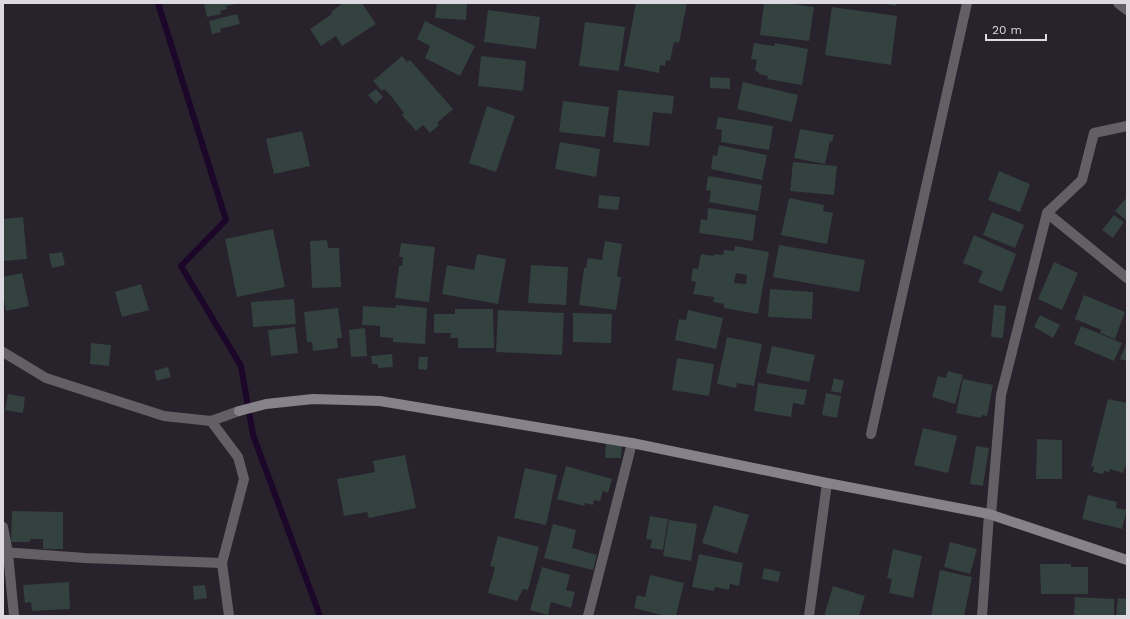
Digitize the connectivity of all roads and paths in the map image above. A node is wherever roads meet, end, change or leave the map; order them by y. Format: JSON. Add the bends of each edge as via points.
{"nodes":[{"id":1,"x":967,"y":3,"type":"edge"},
{"id":2,"x":1118,"y":3,"type":"edge"},
{"id":3,"x":1127,"y":10,"type":"edge"},
{"id":4,"x":1127,"y":126,"type":"edge"},
{"id":5,"x":1047,"y":213,"type":"junction"},
{"id":6,"x":1127,"y":278,"type":"edge"},
{"id":7,"x":3,"y":352,"type":"edge"},
{"id":8,"x":210,"y":421,"type":"junction"},
{"id":9,"x":871,"y":434,"type":"dead end"},
{"id":10,"x":632,"y":443,"type":"junction"},
{"id":11,"x":827,"y":484,"type":"junction"},
{"id":12,"x":990,"y":514,"type":"junction"},
{"id":13,"x":3,"y":528,"type":"edge"},
{"id":14,"x":5,"y":553,"type":"edge"},
{"id":15,"x":1127,"y":560,"type":"edge"},
{"id":16,"x":222,"y":563,"type":"junction"},
{"id":17,"x":14,"y":616,"type":"edge"},
{"id":18,"x":229,"y":616,"type":"edge"},
{"id":19,"x":588,"y":616,"type":"edge"},
{"id":20,"x":810,"y":616,"type":"edge"},
{"id":21,"x":982,"y":616,"type":"edge"}],
"edges":[{"from":1,"to":9,"type":"street"},
{"from":2,"to":3,"type":"street"},
{"from":4,"to":5,"type":"street","via":[[1094,133],[1082,180]]},
{"from":5,"to":6,"type":"street"},
{"from":5,"to":12,"type":"street","via":[[1000,395]]},
{"from":7,"to":8,"type":"street","via":[[46,378],[164,416]]},
{"from":8,"to":10,"type":"street","via":[[266,404],[313,399],[380,401]]},
{"from":8,"to":16,"type":"street","via":[[238,457],[244,479]]},
{"from":10,"to":11,"type":"street"},
{"from":10,"to":19,"type":"street"},
{"from":11,"to":12,"type":"street"},
{"from":11,"to":20,"type":"street"},
{"from":12,"to":15,"type":"street"},
{"from":12,"to":21,"type":"street"},
{"from":13,"to":14,"type":"street"},
{"from":14,"to":16,"type":"street"},
{"from":14,"to":17,"type":"street"},
{"from":16,"to":18,"type":"street"}]}
